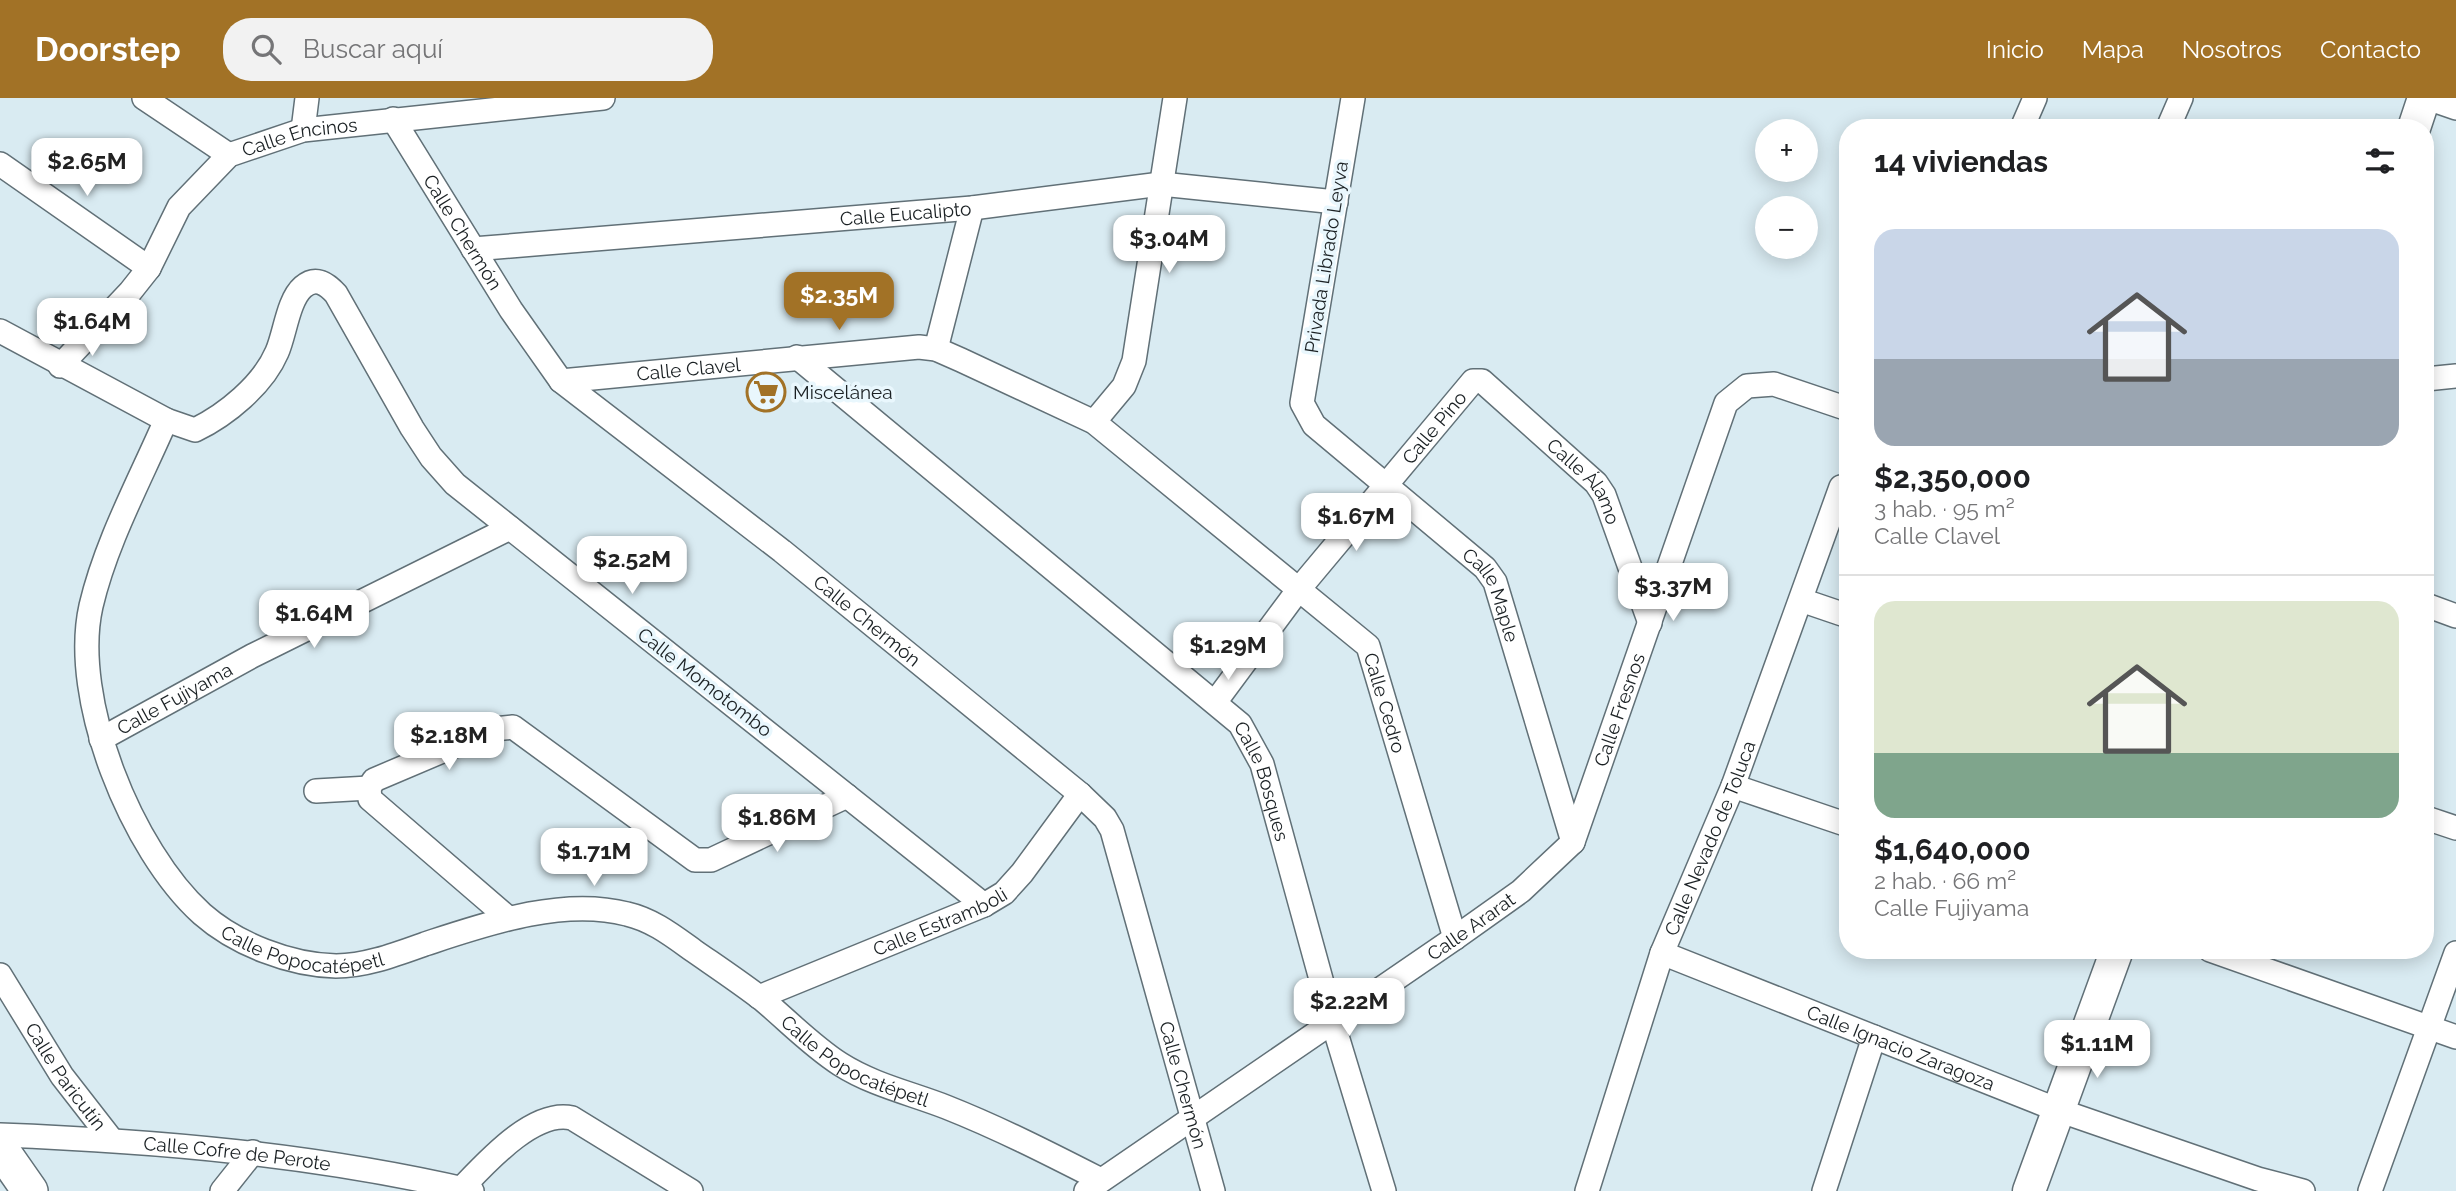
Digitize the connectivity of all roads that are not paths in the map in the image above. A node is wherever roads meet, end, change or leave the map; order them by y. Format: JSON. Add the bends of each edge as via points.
{"nodes":[{"id":1,"x":144,"y":98,"type":"edge"},
{"id":2,"x":307,"y":98,"type":"edge"},
{"id":3,"x":603,"y":98,"type":"edge"},
{"id":4,"x":1175,"y":98,"type":"edge"},
{"id":5,"x":1353,"y":98,"type":"edge"},
{"id":6,"x":2035,"y":98,"type":"edge"},
{"id":7,"x":2181,"y":98,"type":"edge"},
{"id":8,"x":2426,"y":98,"type":"edge"},
{"id":9,"x":484,"y":104,"type":"edge"},
{"id":10,"x":2456,"y":108,"type":"edge"},
{"id":11,"x":393,"y":119,"type":"junction"},
{"id":12,"x":2026,"y":119,"type":"edge"},
{"id":13,"x":2172,"y":119,"type":"edge"},
{"id":14,"x":2418,"y":119,"type":"edge"},
{"id":15,"x":303,"y":130,"type":"junction"},
{"id":16,"x":229,"y":155,"type":"junction"},
{"id":17,"x":0,"y":164,"type":"edge"},
{"id":18,"x":1161,"y":184,"type":"junction"},
{"id":19,"x":1336,"y":202,"type":"junction"},
{"id":20,"x":972,"y":208,"type":"junction"},
{"id":21,"x":473,"y":249,"type":"junction"},
{"id":22,"x":149,"y":268,"type":"junction"},
{"id":23,"x":2,"y":339,"type":"edge"},
{"id":24,"x":936,"y":349,"type":"junction"},
{"id":25,"x":797,"y":357,"type":"junction"},
{"id":26,"x":60,"y":366,"type":"junction"},
{"id":27,"x":2456,"y":376,"type":"edge"},
{"id":28,"x":2434,"y":378,"type":"edge"},
{"id":29,"x":561,"y":382,"type":"junction"},
{"id":30,"x":1468,"y":383,"type":"joint"},
{"id":31,"x":1839,"y":406,"type":"edge"},
{"id":32,"x":1307,"y":415,"type":"joint"},
{"id":33,"x":166,"y":421,"type":"junction"},
{"id":34,"x":1094,"y":422,"type":"junction"},
{"id":35,"x":1385,"y":484,"type":"junction"},
{"id":36,"x":1839,"y":493,"type":"edge"},
{"id":37,"x":510,"y":528,"type":"junction"},
{"id":38,"x":1299,"y":589,"type":"junction"},
{"id":39,"x":1801,"y":600,"type":"junction"},
{"id":40,"x":2434,"y":608,"type":"edge"},
{"id":41,"x":1839,"y":613,"type":"edge"},
{"id":42,"x":2456,"y":615,"type":"edge"},
{"id":43,"x":1650,"y":623,"type":"junction"},
{"id":44,"x":1216,"y":701,"type":"junction"},
{"id":45,"x":101,"y":739,"type":"junction"},
{"id":46,"x":1734,"y":786,"type":"junction"},
{"id":47,"x":369,"y":788,"type":"junction"},
{"id":48,"x":316,"y":791,"type":"dead end"},
{"id":49,"x":1080,"y":794,"type":"junction"},
{"id":50,"x":847,"y":796,"type":"junction"},
{"id":51,"x":2434,"y":821,"type":"edge"},
{"id":52,"x":1839,"y":822,"type":"edge"},
{"id":53,"x":2456,"y":828,"type":"edge"},
{"id":54,"x":1573,"y":842,"type":"junction"},
{"id":55,"x":984,"y":905,"type":"junction"},
{"id":56,"x":507,"y":917,"type":"junction"},
{"id":57,"x":1455,"y":938,"type":"junction"},
{"id":58,"x":1662,"y":953,"type":"junction"},
{"id":59,"x":2456,"y":953,"type":"edge"},
{"id":60,"x":2114,"y":959,"type":"edge"},
{"id":61,"x":2235,"y":959,"type":"edge"},
{"id":62,"x":0,"y":975,"type":"edge"},
{"id":63,"x":759,"y":997,"type":"junction"},
{"id":64,"x":1333,"y":1023,"type":"junction"},
{"id":65,"x":2429,"y":1028,"type":"junction"},
{"id":66,"x":1874,"y":1037,"type":"junction"},
{"id":67,"x":2456,"y":1037,"type":"edge"},
{"id":68,"x":2058,"y":1110,"type":"junction"},
{"id":69,"x":1192,"y":1121,"type":"junction"},
{"id":70,"x":0,"y":1135,"type":"edge"},
{"id":71,"x":111,"y":1139,"type":"junction"},
{"id":72,"x":0,"y":1148,"type":"edge"},
{"id":73,"x":253,"y":1153,"type":"junction"},
{"id":74,"x":1092,"y":1185,"type":"edge"},
{"id":75,"x":2257,"y":1185,"type":"edge"},
{"id":76,"x":464,"y":1190,"type":"edge"},
{"id":77,"x":30,"y":1191,"type":"edge"},
{"id":78,"x":222,"y":1191,"type":"edge"},
{"id":79,"x":691,"y":1191,"type":"edge"},
{"id":80,"x":1213,"y":1191,"type":"edge"},
{"id":81,"x":1384,"y":1191,"type":"edge"},
{"id":82,"x":1587,"y":1191,"type":"edge"},
{"id":83,"x":1824,"y":1191,"type":"edge"},
{"id":84,"x":2029,"y":1191,"type":"edge"},
{"id":85,"x":2302,"y":1191,"type":"edge"},
{"id":86,"x":2370,"y":1191,"type":"edge"}],
"edges":[{"from":1,"to":16,"type":"street"},
{"from":2,"to":15,"type":"street"},
{"from":3,"to":9,"type":"street","name":"Calle Encinos"},
{"from":4,"to":18,"type":"street"},
{"from":5,"to":19,"type":"street","name":"Privada Librado Leyva"},
{"from":6,"to":12,"type":"street"},
{"from":7,"to":13,"type":"street"},
{"from":8,"to":10,"type":"street"},
{"from":8,"to":14,"type":"street"},
{"from":9,"to":11,"type":"street","name":"Calle Encinos"},
{"from":11,"to":15,"type":"street","name":"Calle Encinos"},
{"from":11,"to":21,"type":"street","name":"Calle Chermón"},
{"from":15,"to":16,"type":"street","name":"Calle Encinos"},
{"from":16,"to":22,"type":"street","name":"Calle Encinos","via":[[178,207]]},
{"from":17,"to":22,"type":"street"},
{"from":18,"to":19,"type":"street","name":"Calle Eucalipto"},
{"from":18,"to":20,"type":"street","name":"Calle Eucalipto"},
{"from":18,"to":34,"type":"street","via":[[1134,361],[1124,386]]},
{"from":19,"to":32,"type":"street","name":"Privada Librado Leyva","via":[[1302,403]]},
{"from":20,"to":21,"type":"street","name":"Calle Eucalipto"},
{"from":20,"to":24,"type":"street"},
{"from":21,"to":29,"type":"street","name":"Calle Chermón"},
{"from":22,"to":26,"type":"street","name":"Calle Encinos"},
{"from":23,"to":26,"type":"street"},
{"from":24,"to":25,"type":"street","name":"Calle Clavel"},
{"from":24,"to":34,"type":"street","name":"Calle Clavel"},
{"from":25,"to":29,"type":"street","name":"Calle Clavel"},
{"from":25,"to":44,"type":"street","name":"Calle Bosques"},
{"from":26,"to":33,"type":"street"},
{"from":27,"to":28,"type":"street"},
{"from":29,"to":49,"type":"street","name":"Calle Chermón","via":[[782,551]]},
{"from":30,"to":35,"type":"street","name":"Calle Pino"},
{"from":30,"to":43,"type":"street","name":"Calle Álamo","via":[[1482,382],[1596,483]]},
{"from":31,"to":43,"type":"street","name":"Calle Fresnos","via":[[1774,384],[1747,386],[1726,403]]},
{"from":32,"to":35,"type":"street","name":"Calle Maple"},
{"from":33,"to":37,"type":"street","name":"Calle Momotombo","via":[[195,430],[251,390],[276,355],[304,287],[326,283],[431,457],[455,485]]},
{"from":33,"to":45,"type":"street","name":"Calle Popocatépetl","via":[[91,606],[87,648]]},
{"from":34,"to":38,"type":"street","name":"Calle Cedro"},
{"from":35,"to":38,"type":"street","name":"Calle Pino"},
{"from":35,"to":54,"type":"street","name":"Calle Maple","via":[[1485,568],[1495,582]]},
{"from":36,"to":39,"type":"street","name":"Calle Nevado de Toluca"},
{"from":37,"to":45,"type":"street","name":"Calle Fujiyama","via":[[252,656]]},
{"from":37,"to":50,"type":"street","name":"Calle Momotombo"},
{"from":38,"to":44,"type":"street","name":"Calle Pino"},
{"from":38,"to":57,"type":"street","name":"Calle Cedro","via":[[1368,646]]},
{"from":39,"to":41,"type":"street"},
{"from":39,"to":46,"type":"street","name":"Calle Nevado de Toluca"},
{"from":40,"to":42,"type":"street"},
{"from":43,"to":54,"type":"street","name":"Calle Fresnos"},
{"from":44,"to":64,"type":"street","name":"Calle Bosques","via":[[1240,724],[1262,764]]},
{"from":45,"to":56,"type":"street","name":"Calle Popocatépetl","via":[[121,794],[173,879],[200,913],[260,949],[308,963],[339,966],[382,958]]},
{"from":46,"to":52,"type":"street"},
{"from":46,"to":58,"type":"street","name":"Calle Nevado de Toluca"},
{"from":47,"to":48,"type":"street"},
{"from":47,"to":50,"type":"street","via":[[374,780],[494,729],[513,727],[695,860],[712,860]]},
{"from":47,"to":56,"type":"street","via":[[370,799]]},
{"from":49,"to":55,"type":"street","name":"Calle Estramboli","via":[[1004,893]]},
{"from":49,"to":69,"type":"street","name":"Calle Chermón","via":[[1112,830]]},
{"from":50,"to":55,"type":"street","name":"Calle Momotombo"},
{"from":51,"to":53,"type":"street"},
{"from":54,"to":57,"type":"street","name":"Calle Ararat","via":[[1521,891]]},
{"from":55,"to":63,"type":"street","name":"Calle Estramboli"},
{"from":56,"to":63,"type":"street","name":"Calle Popocatépetl","via":[[590,910],[627,914],[660,926]]},
{"from":57,"to":64,"type":"street","name":"Calle Ararat"},
{"from":58,"to":66,"type":"street","name":"Calle Ignacio Zaragoza"},
{"from":58,"to":82,"type":"street","name":"Calle Nevado de Toluca"},
{"from":59,"to":65,"type":"street"},
{"from":60,"to":68,"type":"street"},
{"from":61,"to":65,"type":"street"},
{"from":62,"to":71,"type":"street","name":"Calle Paricutín","via":[[62,1076]]},
{"from":63,"to":74,"type":"street","name":"Calle Popocatépetl","via":[[838,1063],[877,1084],[1007,1132]]},
{"from":64,"to":69,"type":"street","name":"Calle Ararat"},
{"from":64,"to":81,"type":"street","name":"Calle Bosques"},
{"from":65,"to":67,"type":"street"},
{"from":65,"to":86,"type":"street"},
{"from":66,"to":68,"type":"street","name":"Calle Ignacio Zaragoza"},
{"from":66,"to":83,"type":"street"},
{"from":68,"to":75,"type":"street","name":"Calle Ignacio Zaragoza"},
{"from":68,"to":84,"type":"street"},
{"from":69,"to":74,"type":"street","name":"Calle Ararat"},
{"from":69,"to":80,"type":"street","name":"Calle Chermón"},
{"from":70,"to":71,"type":"street","name":"Calle Cofre de Perote"},
{"from":71,"to":73,"type":"street","name":"Calle Cofre de Perote"},
{"from":72,"to":77,"type":"main road"},
{"from":73,"to":76,"type":"street","name":"Calle Cofre de Perote"},
{"from":73,"to":78,"type":"street"},
{"from":75,"to":85,"type":"street","name":"Calle Ignacio Zaragoza"},
{"from":76,"to":79,"type":"street","via":[[527,1128],[559,1115],[572,1118]]}]}
